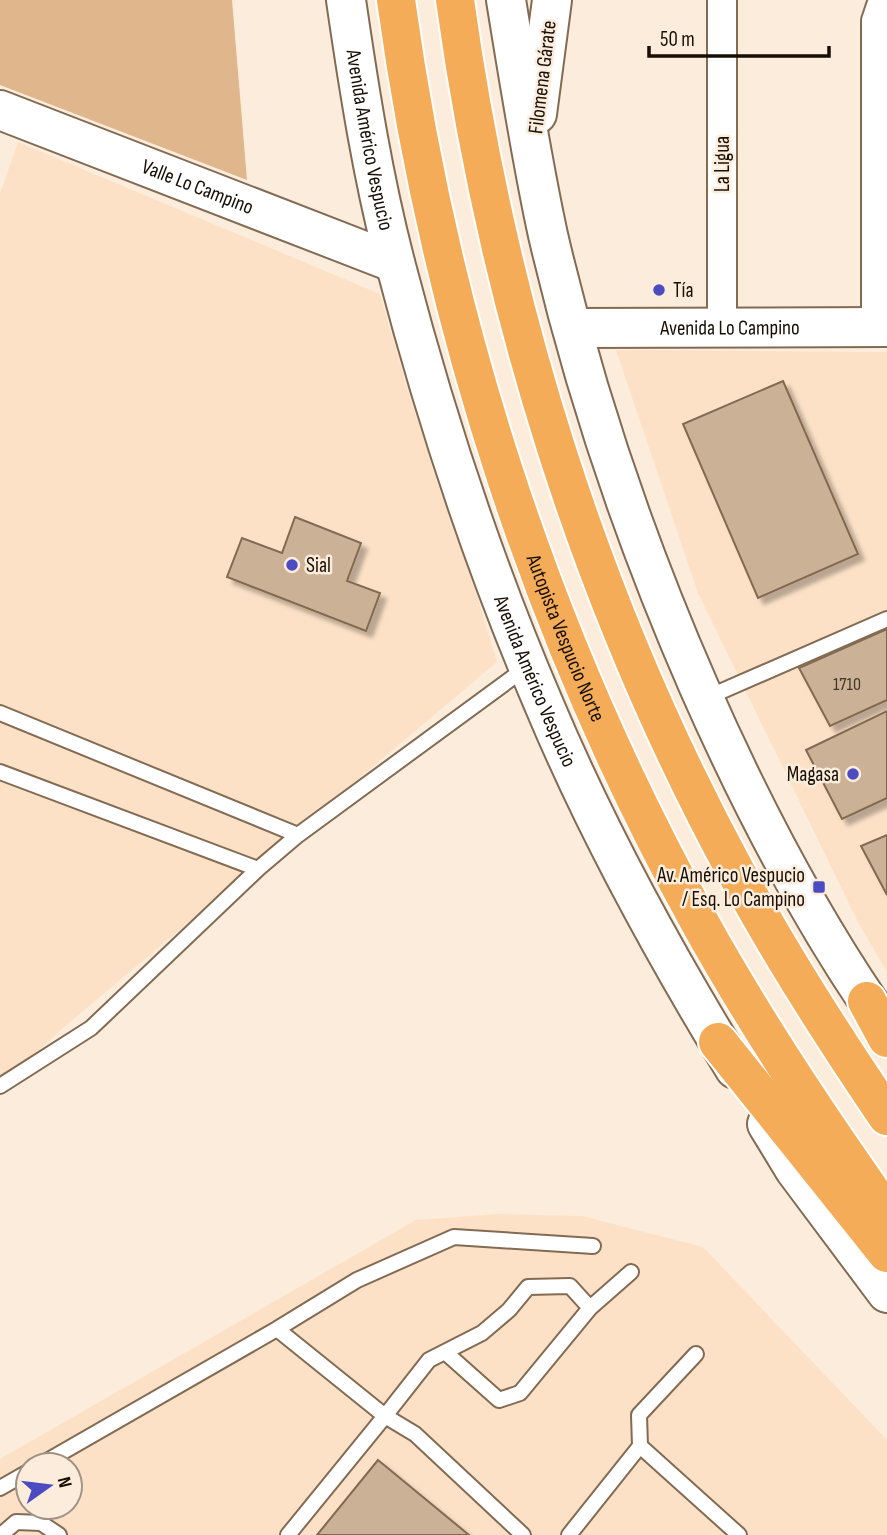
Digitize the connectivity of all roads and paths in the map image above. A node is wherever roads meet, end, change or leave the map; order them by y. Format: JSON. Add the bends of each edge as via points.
{"nodes":[{"id":1,"x":346,"y":0,"type":"edge"},
{"id":2,"x":396,"y":0,"type":"edge"},
{"id":3,"x":455,"y":0,"type":"edge"},
{"id":4,"x":506,"y":0,"type":"edge"},
{"id":5,"x":552,"y":0,"type":"edge"},
{"id":6,"x":722,"y":0,"type":"edge"},
{"id":7,"x":883,"y":0,"type":"edge"},
{"id":8,"x":0,"y":110,"type":"edge"},
{"id":9,"x":532,"y":155,"type":"junction"},
{"id":10,"x":882,"y":156,"type":"edge"},
{"id":11,"x":395,"y":263,"type":"junction"},
{"id":12,"x":882,"y":327,"type":"edge"},
{"id":13,"x":572,"y":328,"type":"junction"},
{"id":14,"x":722,"y":328,"type":"junction"},
{"id":15,"x":887,"y":619,"type":"edge"},
{"id":16,"x":528,"y":667,"type":"junction"},
{"id":17,"x":704,"y":699,"type":"junction"},
{"id":18,"x":0,"y":713,"type":"edge"},
{"id":19,"x":0,"y":772,"type":"edge"},
{"id":20,"x":298,"y":835,"type":"junction"},
{"id":21,"x":258,"y":869,"type":"junction"},
{"id":22,"x":877,"y":1015,"type":"edge"},
{"id":23,"x":887,"y":1038,"type":"edge"},
{"id":24,"x":718,"y":1042,"type":"junction"},
{"id":25,"x":0,"y":1086,"type":"edge"},
{"id":26,"x":887,"y":1116,"type":"edge"},
{"id":27,"x":887,"y":1214,"type":"edge"},
{"id":28,"x":593,"y":1246,"type":"dead end"},
{"id":29,"x":887,"y":1253,"type":"edge"},
{"id":30,"x":631,"y":1272,"type":"dead end"},
{"id":31,"x":887,"y":1293,"type":"edge"},
{"id":32,"x":590,"y":1308,"type":"junction"},
{"id":33,"x":277,"y":1329,"type":"junction"},
{"id":34,"x":445,"y":1352,"type":"junction"},
{"id":35,"x":696,"y":1354,"type":"dead end"},
{"id":36,"x":385,"y":1416,"type":"junction"},
{"id":37,"x":640,"y":1447,"type":"junction"},
{"id":38,"x":64,"y":1451,"type":"edge"},
{"id":39,"x":1,"y":1535,"type":"edge"},
{"id":40,"x":59,"y":1535,"type":"edge"},
{"id":41,"x":288,"y":1535,"type":"edge"},
{"id":42,"x":523,"y":1535,"type":"edge"},
{"id":43,"x":569,"y":1535,"type":"edge"},
{"id":44,"x":739,"y":1535,"type":"edge"}],
"edges":[{"from":1,"to":11,"type":"main road","name":"Avenida Américo Vespucio","via":[[364,116]]},
{"from":2,"to":27,"type":"highway","name":"Autopista Vespucio Norte","via":[[427,185],[462,333],[503,469],[566,640],[633,793],[705,932],[802,1090]]},
{"from":3,"to":26,"type":"highway","via":[[473,120],[529,357],[605,585],[666,731],[736,873],[812,1002]]},
{"from":4,"to":9,"type":"main road"},
{"from":5,"to":9,"type":"main road","name":"Filomena Gárate"},
{"from":6,"to":14,"type":"street","name":"La Ligua"},
{"from":7,"to":10,"type":"street","via":[[876,21]]},
{"from":8,"to":11,"type":"main road","name":"Valle Lo Campino"},
{"from":9,"to":13,"type":"main road"},
{"from":10,"to":12,"type":"street"},
{"from":11,"to":16,"type":"main road","name":"Avenida Américo Vespucio","via":[[469,512]]},
{"from":12,"to":14,"type":"main road","name":"Avenida Lo Campino"},
{"from":13,"to":14,"type":"main road","name":"Avenida Lo Campino"},
{"from":13,"to":17,"type":"main road","via":[[638,536]]},
{"from":15,"to":17,"type":"lane"},
{"from":16,"to":20,"type":"lane"},
{"from":16,"to":24,"type":"main road","name":"Avenida Américo Vespucio","via":[[628,882]]},
{"from":17,"to":22,"type":"main road","via":[[803,896]]},
{"from":18,"to":20,"type":"lane"},
{"from":19,"to":21,"type":"lane"},
{"from":20,"to":21,"type":"lane"},
{"from":21,"to":25,"type":"lane","via":[[91,1028]]},
{"from":22,"to":23,"type":"highway"},
{"from":24,"to":29,"type":"highway"},
{"from":24,"to":31,"type":"main road","name":"Avenida Américo Vespucio","via":[[795,1170]]},
{"from":28,"to":33,"type":"lane","via":[[454,1237],[357,1280]]},
{"from":30,"to":32,"type":"lane"},
{"from":32,"to":34,"type":"lane","via":[[570,1286],[528,1287],[482,1333]]},
{"from":32,"to":34,"type":"lane","via":[[520,1393],[499,1400]]},
{"from":33,"to":36,"type":"lane"},
{"from":33,"to":38,"type":"lane"},
{"from":34,"to":36,"type":"lane","via":[[429,1360]]},
{"from":35,"to":37,"type":"lane","via":[[639,1415]]},
{"from":36,"to":41,"type":"lane"},
{"from":36,"to":42,"type":"lane","via":[[415,1434]]},
{"from":37,"to":43,"type":"lane"},
{"from":37,"to":44,"type":"lane"},
{"from":39,"to":40,"type":"lane","via":[[16,1522],[41,1523]]}]}
